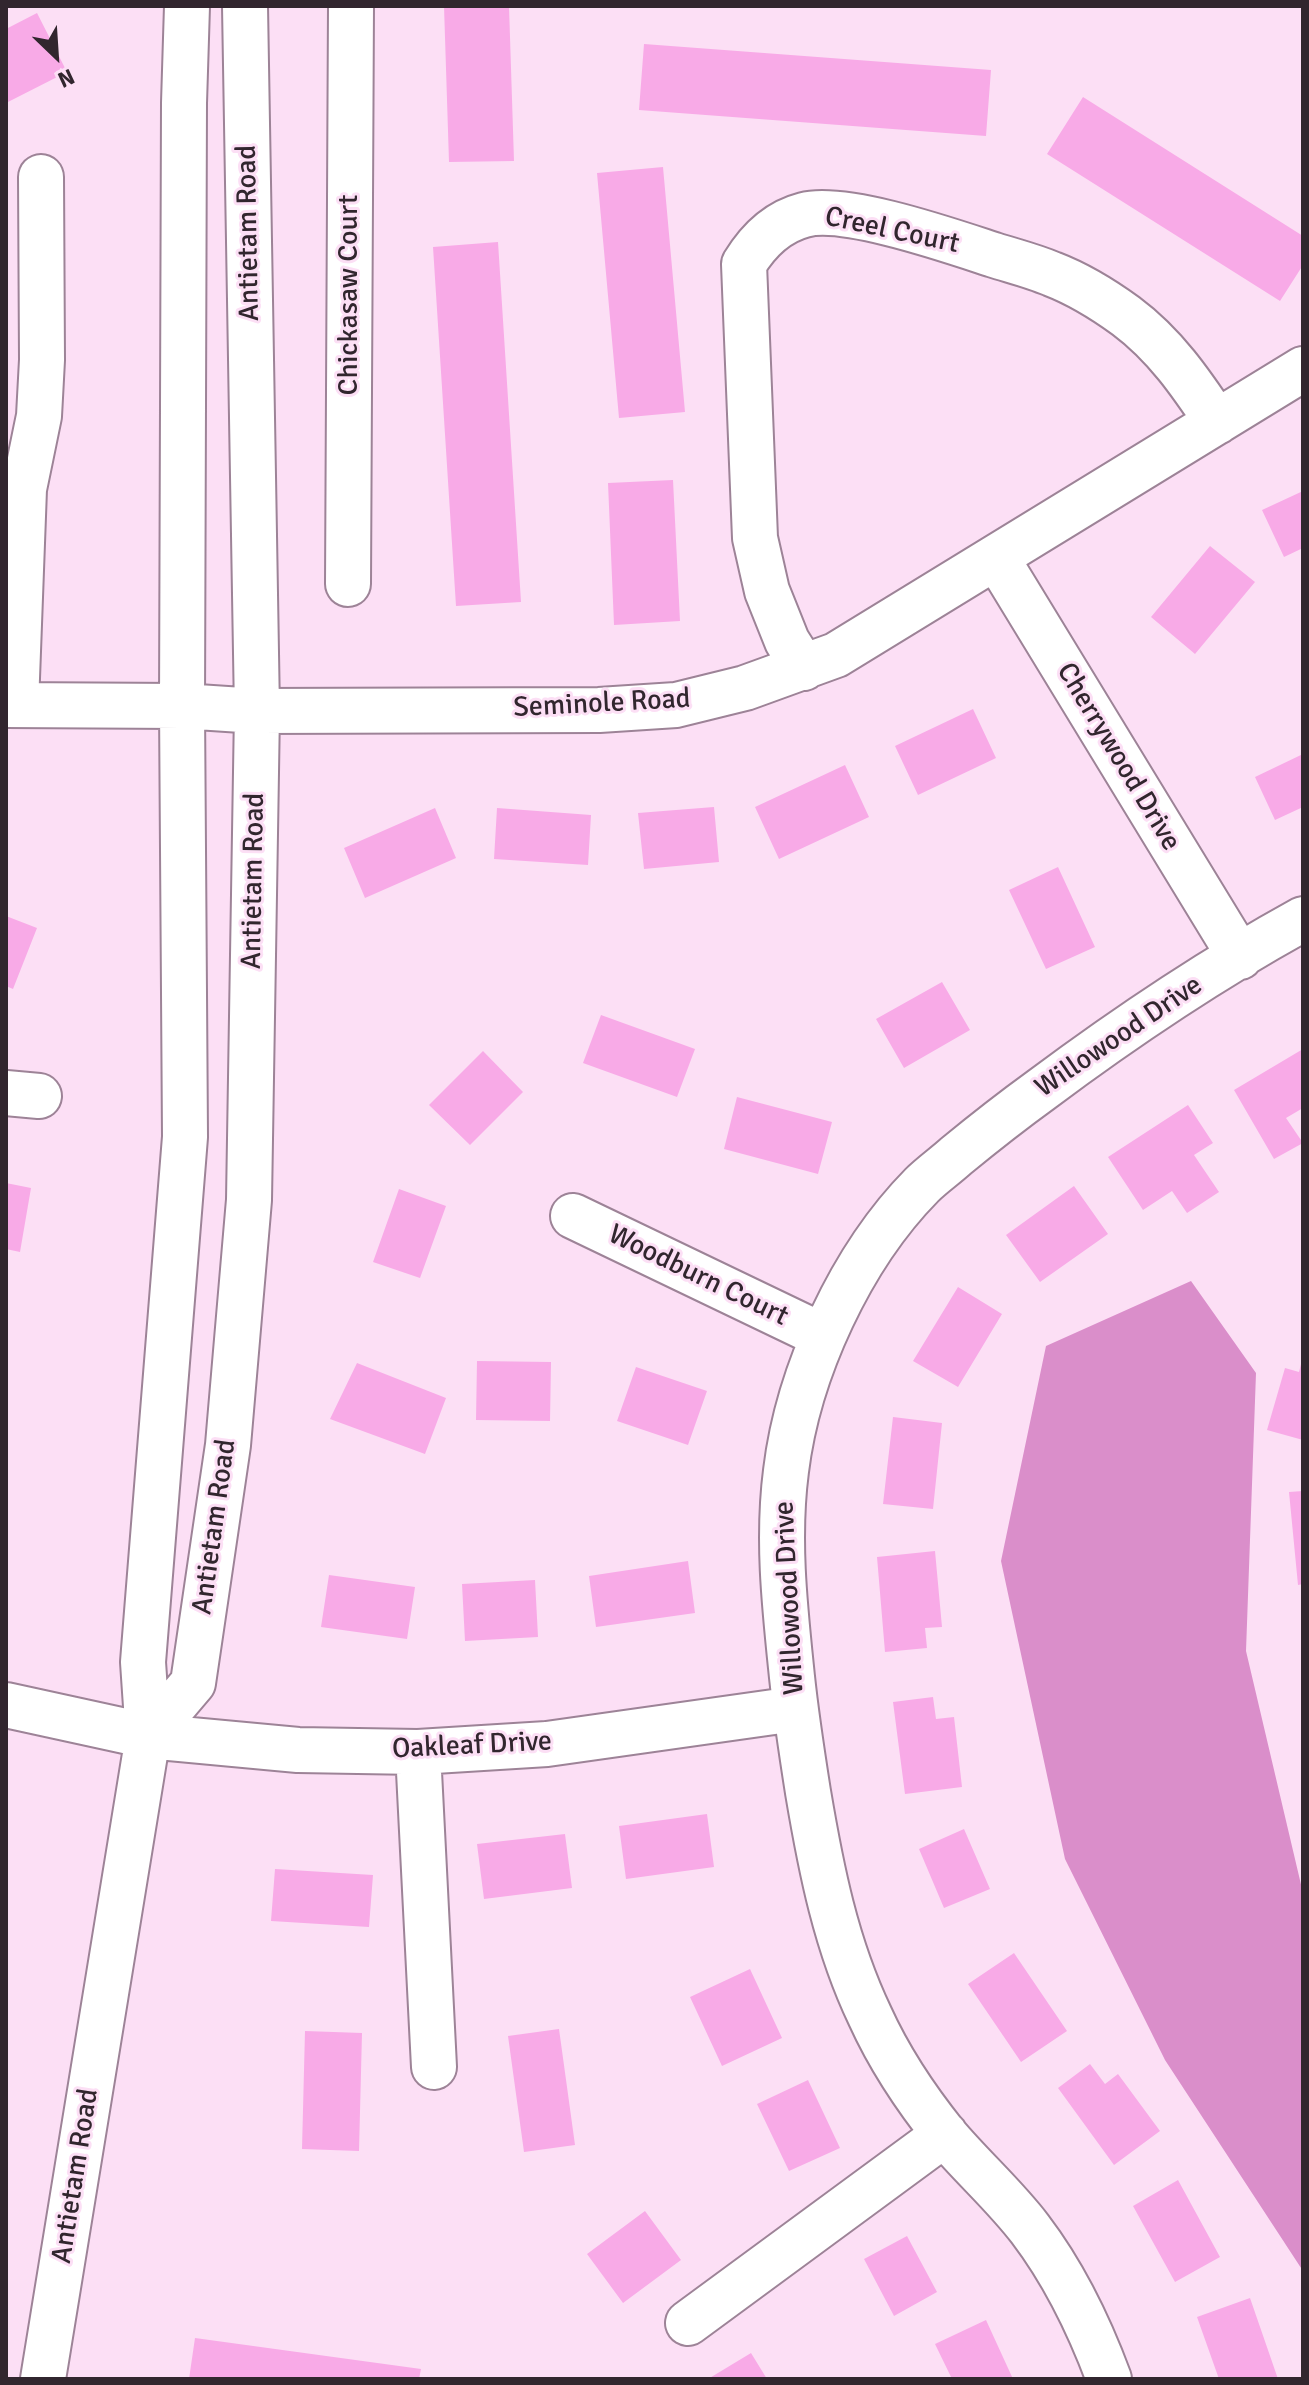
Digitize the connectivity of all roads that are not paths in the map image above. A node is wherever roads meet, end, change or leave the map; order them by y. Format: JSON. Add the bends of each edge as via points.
{"nodes":[{"id":1,"x":187,"y":6,"type":"edge"},
{"id":2,"x":245,"y":6,"type":"edge"},
{"id":3,"x":351,"y":6,"type":"edge"},
{"id":4,"x":41,"y":177,"type":"dead end"},
{"id":5,"x":1303,"y":369,"type":"edge"},
{"id":6,"x":1217,"y":422,"type":"junction"},
{"id":7,"x":996,"y":557,"type":"junction"},
{"id":8,"x":348,"y":584,"type":"dead end"},
{"id":9,"x":804,"y":668,"type":"junction"},
{"id":10,"x":11,"y":705,"type":"edge"},
{"id":11,"x":182,"y":706,"type":"junction"},
{"id":12,"x":257,"y":711,"type":"junction"},
{"id":13,"x":1303,"y":919,"type":"edge"},
{"id":14,"x":1240,"y":957,"type":"junction"},
{"id":15,"x":573,"y":1216,"type":"dead end"},
{"id":16,"x":823,"y":1336,"type":"junction"},
{"id":17,"x":6,"y":1705,"type":"edge"},
{"id":18,"x":795,"y":1709,"type":"junction"},
{"id":19,"x":148,"y":1736,"type":"junction"},
{"id":20,"x":418,"y":1752,"type":"junction"},
{"id":21,"x":434,"y":2067,"type":"dead end"},
{"id":22,"x":945,"y":2134,"type":"junction"},
{"id":23,"x":688,"y":2323,"type":"dead end"},
{"id":24,"x":43,"y":2379,"type":"edge"},
{"id":25,"x":1109,"y":2379,"type":"edge"}],
"edges":[{"from":1,"to":11,"type":"street","name":"Antietam Road"},
{"from":2,"to":12,"type":"street","name":"Antietam Road"},
{"from":3,"to":8,"type":"street","name":"Chickasaw Court"},
{"from":4,"to":10,"type":"street","via":[[39,416],[24,489]]},
{"from":5,"to":6,"type":"street","name":"Seminole Road"},
{"from":6,"to":7,"type":"street","name":"Seminole Road"},
{"from":6,"to":9,"type":"street","name":"Creel Court","via":[[1167,353],[1127,317],[1053,274],[946,239],[825,212],[777,226],[744,264],[755,538],[767,591]]},
{"from":7,"to":9,"type":"street","name":"Seminole Road","via":[[836,655]]},
{"from":7,"to":14,"type":"street","name":"Cherrywood Drive"},
{"from":9,"to":12,"type":"street","name":"Seminole Road","via":[[676,705]]},
{"from":10,"to":11,"type":"street","name":"Seminole Road"},
{"from":11,"to":12,"type":"street","name":"Seminole Road"},
{"from":11,"to":19,"type":"street","name":"Antietam Road","via":[[185,1137],[143,1662]]},
{"from":12,"to":19,"type":"street","name":"Antietam Road","via":[[249,1200],[228,1445],[193,1683]]},
{"from":13,"to":14,"type":"street","name":"Willowood Drive"},
{"from":14,"to":16,"type":"street","name":"Willowood Drive","via":[[1108,1040],[922,1185],[879,1236]]},
{"from":15,"to":16,"type":"street","name":"Woodburn Court"},
{"from":16,"to":18,"type":"street","name":"Willowood Drive","via":[[799,1404],[781,1522]]},
{"from":17,"to":19,"type":"street","name":"Oakleaf Drive"},
{"from":18,"to":20,"type":"street","name":"Oakleaf Drive","via":[[547,1744]]},
{"from":18,"to":22,"type":"street","name":"Willowood Drive","via":[[817,1849],[838,1937],[870,2017]]},
{"from":19,"to":20,"type":"street","name":"Oakleaf Drive","via":[[298,1750]]},
{"from":19,"to":24,"type":"street","name":"Antietam Road"},
{"from":20,"to":21,"type":"street"},
{"from":22,"to":23,"type":"street"},
{"from":22,"to":25,"type":"street","name":"Willowood Drive","via":[[1058,2268]]}]}
